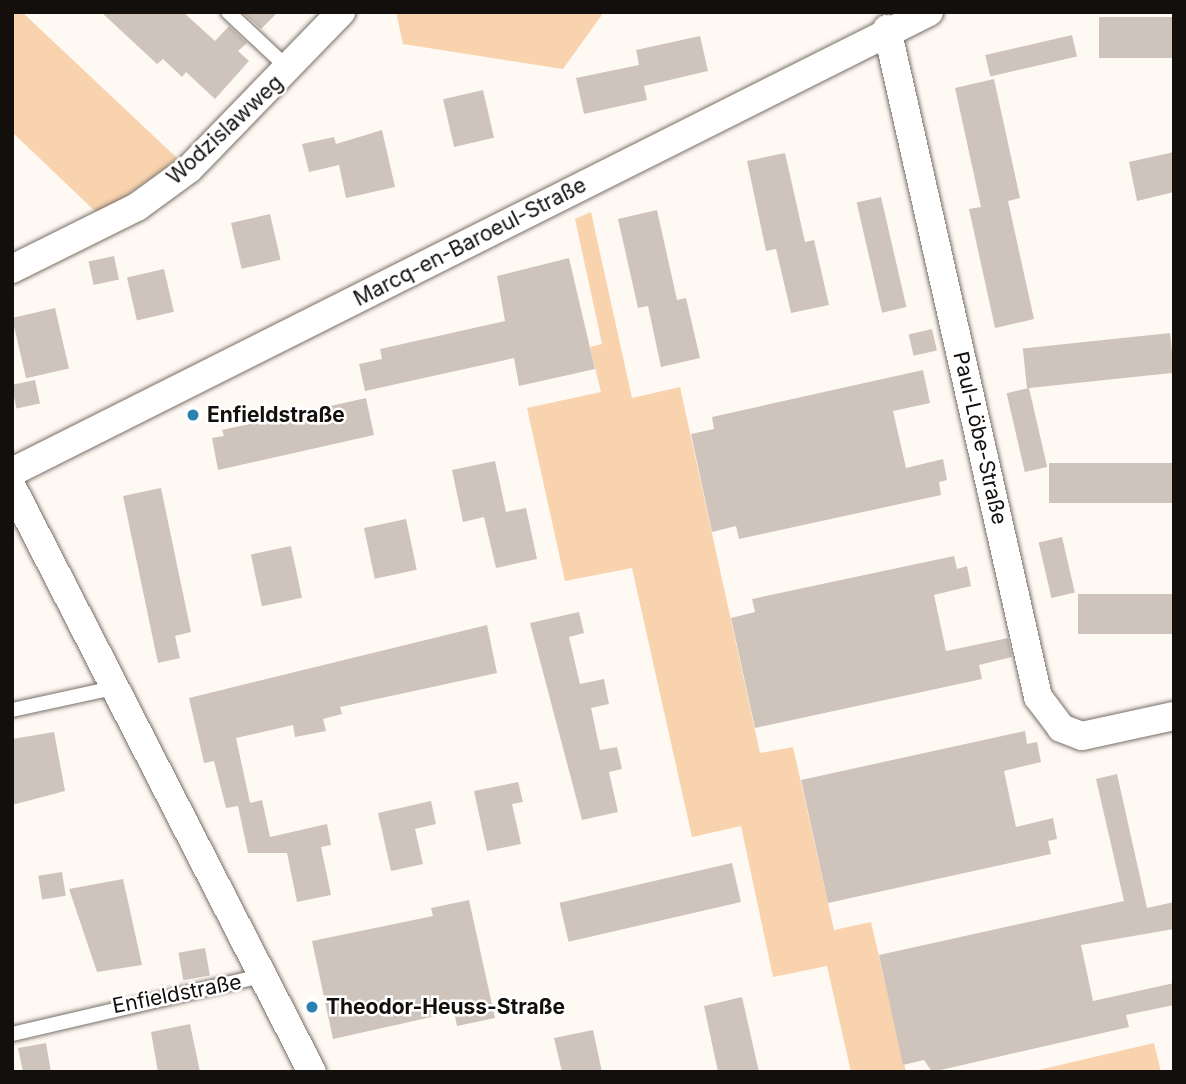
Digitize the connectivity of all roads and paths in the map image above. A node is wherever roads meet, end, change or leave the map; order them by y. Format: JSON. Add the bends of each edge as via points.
{"nodes":[{"id":1,"x":228,"y":12,"type":"edge"},
{"id":2,"x":341,"y":12,"type":"edge"},
{"id":3,"x":929,"y":12,"type":"edge"},
{"id":4,"x":887,"y":29,"type":"junction"},
{"id":5,"x":290,"y":70,"type":"junction"},
{"id":6,"x":12,"y":269,"type":"edge"},
{"id":7,"x":12,"y":472,"type":"edge"},
{"id":8,"x":12,"y":488,"type":"edge"},
{"id":9,"x":113,"y":688,"type":"junction"},
{"id":10,"x":12,"y":710,"type":"edge"},
{"id":11,"x":1174,"y":716,"type":"edge"},
{"id":12,"x":262,"y":976,"type":"junction"},
{"id":13,"x":12,"y":1034,"type":"edge"},
{"id":14,"x":312,"y":1072,"type":"edge"}],
"edges":[{"from":1,"to":5,"type":"lane","name":"Wodzislawweg"},
{"from":2,"to":5,"type":"street","name":"Wodzislawweg"},
{"from":3,"to":4,"type":"street","name":"Marcq-en-Baroeul-Straße"},
{"from":4,"to":7,"type":"street","name":"Marcq-en-Baroeul-Straße"},
{"from":4,"to":11,"type":"street","name":"Paul-Löbe-Straße","via":[[1038,697],[1061,728],[1082,736]]},
{"from":5,"to":6,"type":"street","name":"Wodzislawweg","via":[[189,169],[137,207]]},
{"from":8,"to":9,"type":"street","name":"Enfieldstraße"},
{"from":9,"to":10,"type":"lane"},
{"from":9,"to":12,"type":"street","name":"Enfieldstraße"},
{"from":12,"to":13,"type":"lane","name":"Enfieldstraße"},
{"from":12,"to":14,"type":"street","name":"Enfieldstraße"}]}
